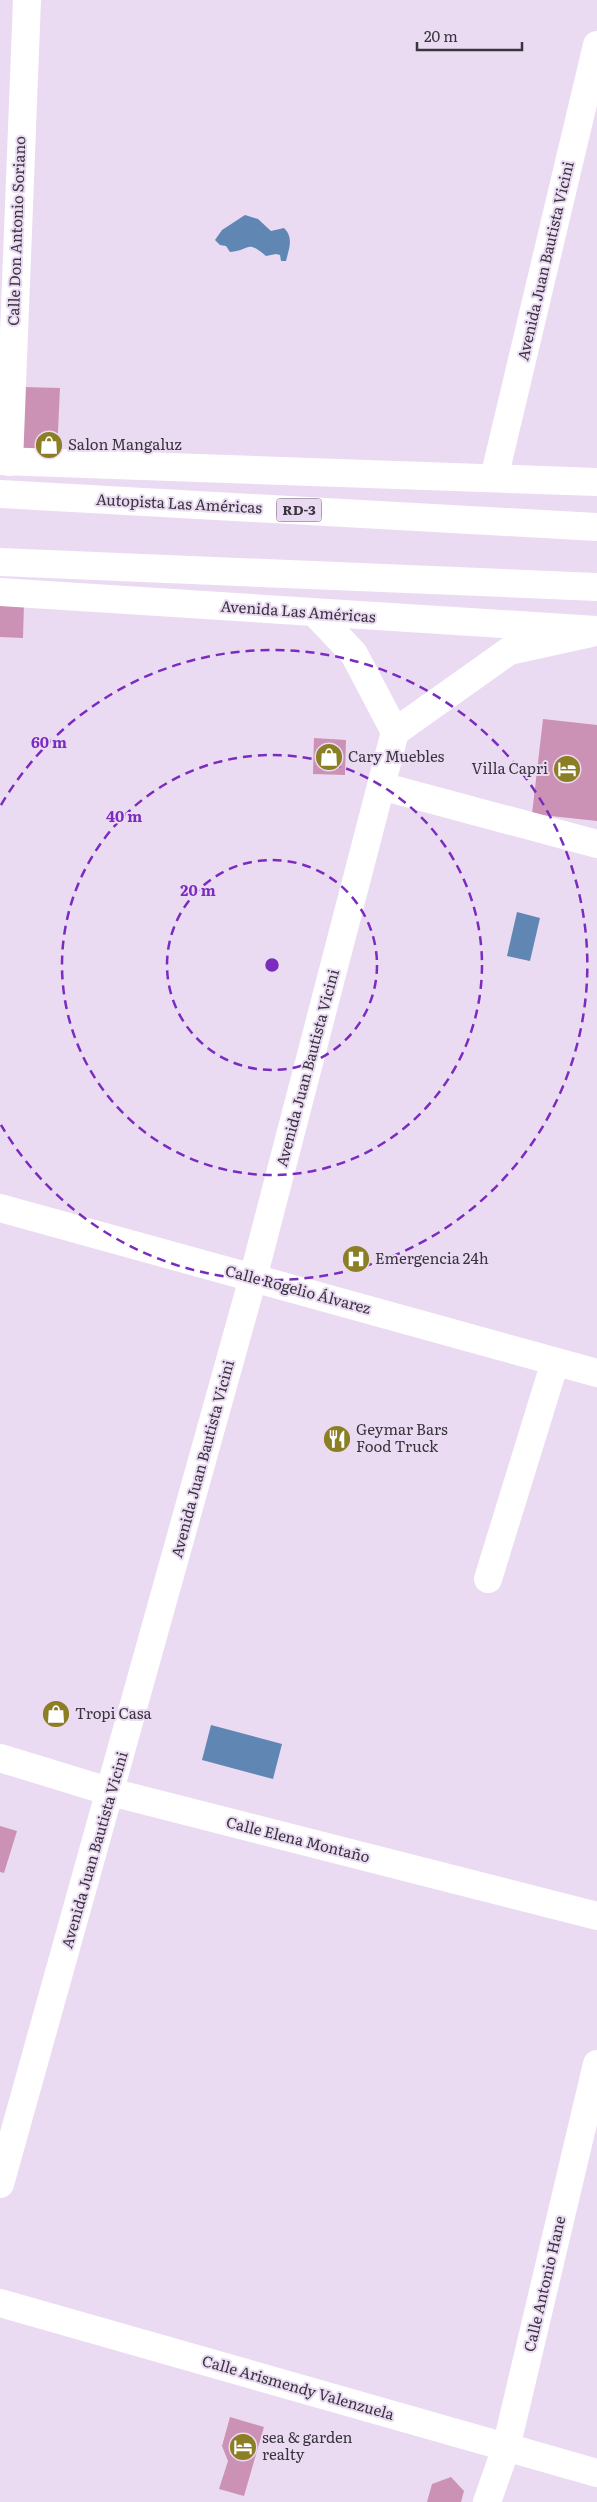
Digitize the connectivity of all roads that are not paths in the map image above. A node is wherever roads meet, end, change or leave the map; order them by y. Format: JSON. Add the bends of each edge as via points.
{"nodes":[{"id":1,"x":27,"y":0,"type":"edge"},
{"id":2,"x":597,"y":45,"type":"edge"},
{"id":3,"x":5,"y":461,"type":"edge"},
{"id":4,"x":494,"y":478,"type":"junction"},
{"id":5,"x":597,"y":482,"type":"edge"},
{"id":6,"x":0,"y":494,"type":"edge"},
{"id":7,"x":597,"y":527,"type":"edge"},
{"id":8,"x":0,"y":562,"type":"edge"},
{"id":9,"x":597,"y":587,"type":"edge"},
{"id":10,"x":0,"y":592,"type":"edge"},
{"id":11,"x":316,"y":614,"type":"junction"},
{"id":12,"x":597,"y":631,"type":"edge"},
{"id":13,"x":395,"y":732,"type":"junction"},
{"id":14,"x":381,"y":786,"type":"junction"},
{"id":15,"x":597,"y":844,"type":"edge"},
{"id":16,"x":0,"y":1208,"type":"edge"},
{"id":17,"x":253,"y":1278,"type":"junction"},
{"id":18,"x":555,"y":1362,"type":"junction"},
{"id":19,"x":597,"y":1373,"type":"edge"},
{"id":20,"x":488,"y":1579,"type":"dead end"},
{"id":21,"x":0,"y":1758,"type":"edge"},
{"id":22,"x":111,"y":1792,"type":"junction"},
{"id":23,"x":597,"y":1916,"type":"edge"},
{"id":24,"x":597,"y":2064,"type":"edge"},
{"id":25,"x":0,"y":2184,"type":"edge"},
{"id":26,"x":0,"y":2302,"type":"edge"},
{"id":27,"x":506,"y":2448,"type":"junction"},
{"id":28,"x":597,"y":2473,"type":"edge"},
{"id":29,"x":487,"y":2502,"type":"edge"}],
"edges":[{"from":1,"to":3,"type":"main road","name":"Calle Don Antonio Soriano"},
{"from":2,"to":4,"type":"main road","name":"Avenida Juan Bautista Vicini"},
{"from":3,"to":4,"type":"main road"},
{"from":4,"to":5,"type":"main road"},
{"from":6,"to":7,"type":"main road","name":"Autopista Las Américas","number":"RD-3"},
{"from":8,"to":9,"type":"main road"},
{"from":10,"to":11,"type":"main road","name":"Avenida Las Américas"},
{"from":11,"to":12,"type":"main road","name":"Avenida Las Américas"},
{"from":11,"to":13,"type":"main road","via":[[354,654]]},
{"from":12,"to":13,"type":"main road","via":[[509,651]]},
{"from":13,"to":14,"type":"main road","name":"Avenida Juan Bautista Vicini"},
{"from":14,"to":15,"type":"main road"},
{"from":14,"to":17,"type":"main road","name":"Avenida Juan Bautista Vicini"},
{"from":16,"to":17,"type":"main road","name":"Calle Rogelio Álvarez"},
{"from":17,"to":18,"type":"main road","name":"Calle Rogelio Álvarez"},
{"from":17,"to":22,"type":"main road","name":"Avenida Juan Bautista Vicini"},
{"from":18,"to":19,"type":"main road","name":"Calle Rogelio Álvarez"},
{"from":18,"to":20,"type":"main road"},
{"from":21,"to":22,"type":"main road","name":"Calle Elena Montaño"},
{"from":22,"to":23,"type":"main road","name":"Calle Elena Montaño"},
{"from":22,"to":25,"type":"main road","name":"Avenida Juan Bautista Vicini"},
{"from":24,"to":27,"type":"main road","name":"Calle Antonio Hane"},
{"from":26,"to":27,"type":"main road","name":"Calle Arismendy Valenzuela"},
{"from":27,"to":28,"type":"main road","name":"Calle Arismendy Valenzuela"},
{"from":27,"to":29,"type":"main road","name":"Calle Antonio Hane"}]}
